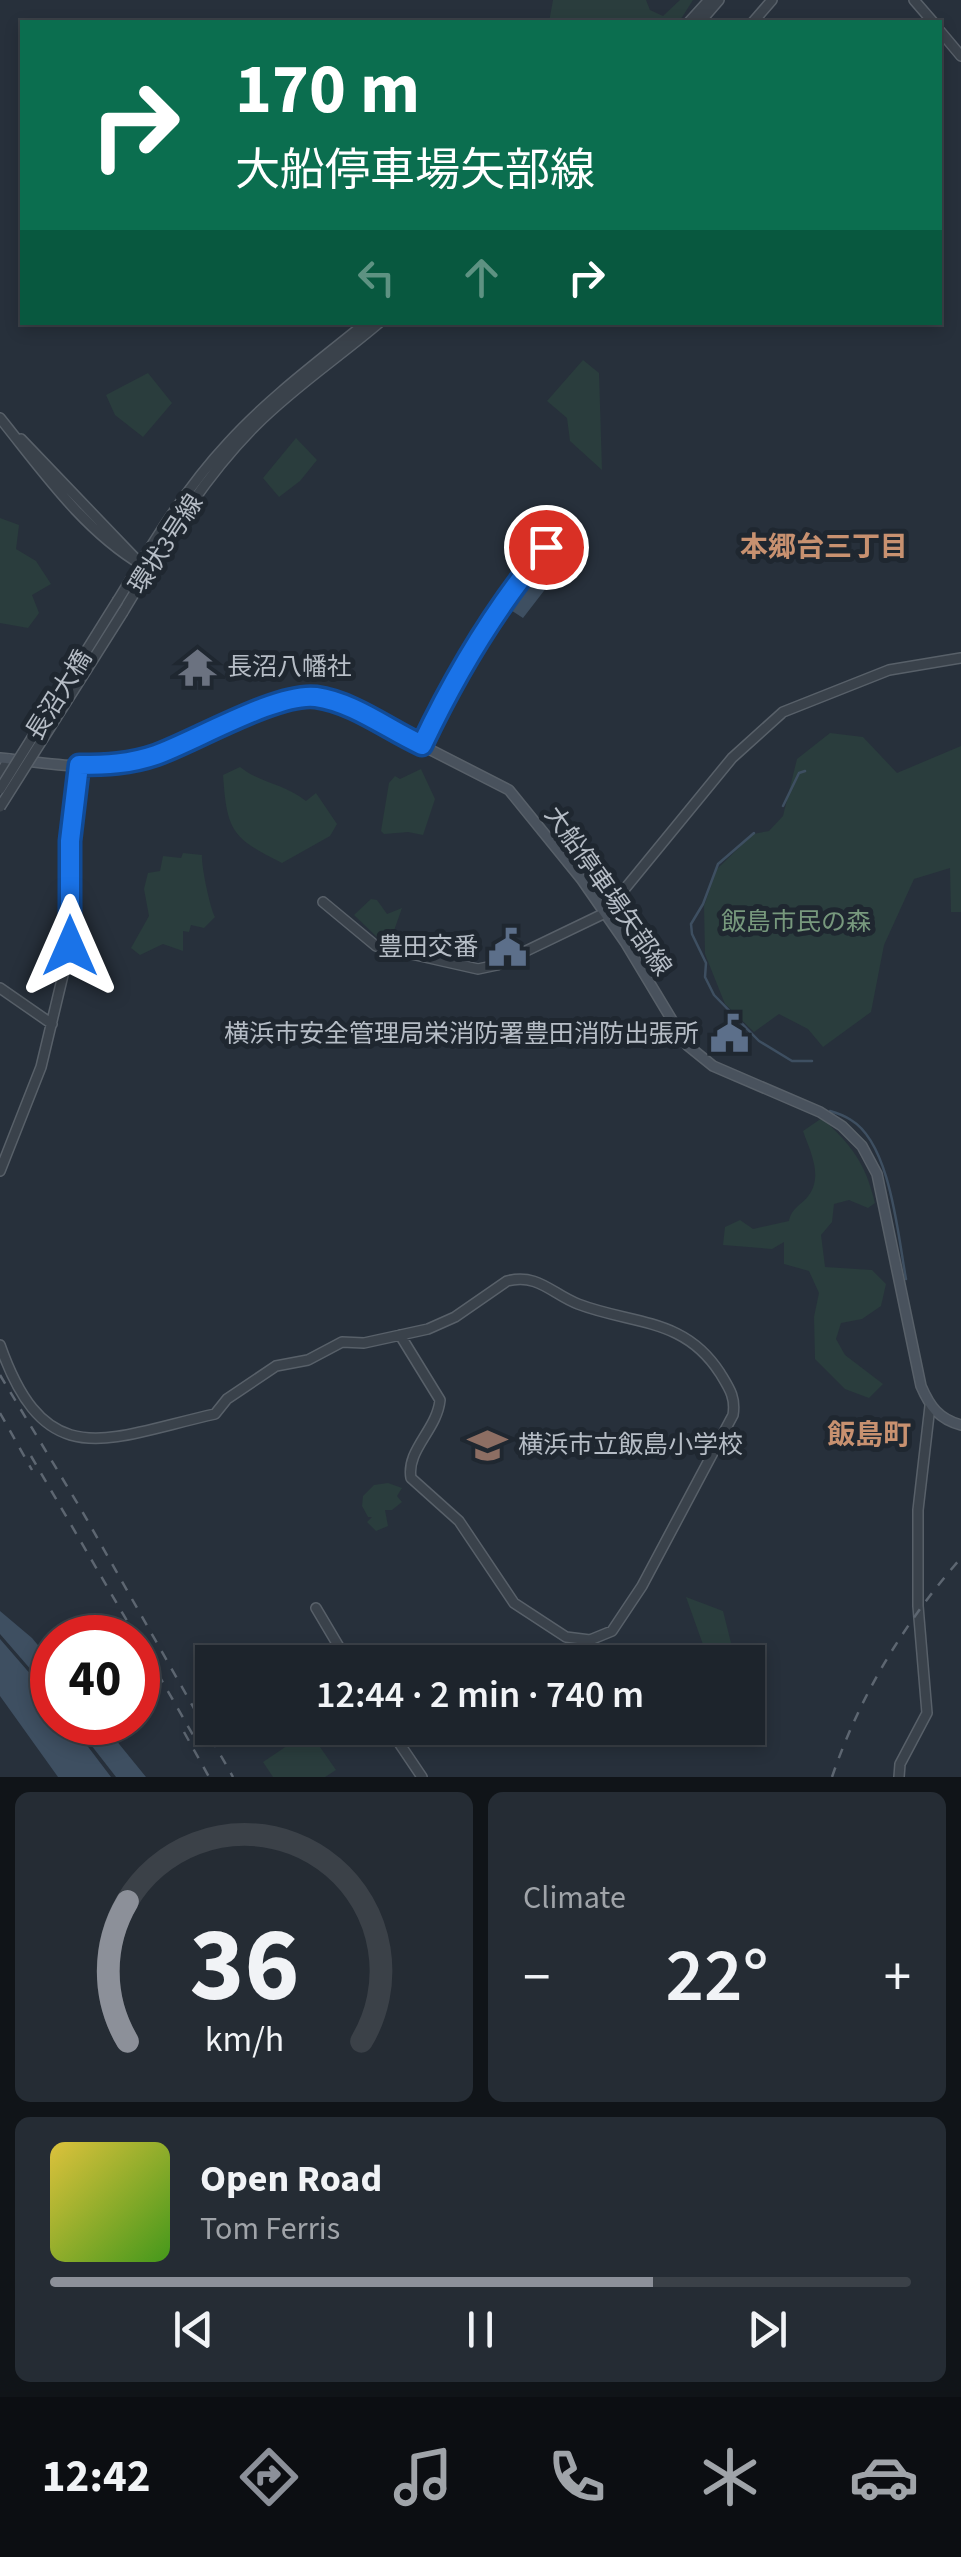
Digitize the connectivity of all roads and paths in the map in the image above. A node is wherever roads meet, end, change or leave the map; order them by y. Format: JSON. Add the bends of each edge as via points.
{"nodes":[{"id":1,"x":708,"y":0,"type":"edge"},
{"id":2,"x":719,"y":0,"type":"edge"},
{"id":3,"x":772,"y":0,"type":"edge"},
{"id":4,"x":914,"y":0,"type":"edge"},
{"id":5,"x":691,"y":20,"type":"edge"},
{"id":6,"x":702,"y":20,"type":"edge"},
{"id":7,"x":755,"y":20,"type":"edge"},
{"id":8,"x":931,"y":20,"type":"edge"},
{"id":9,"x":942,"y":32,"type":"edge"},
{"id":10,"x":961,"y":56,"type":"edge"},
{"id":11,"x":362,"y":325,"type":"edge"},
{"id":12,"x":376,"y":325,"type":"edge"},
{"id":13,"x":0,"y":418,"type":"edge"},
{"id":14,"x":546,"y":547,"type":"dead end"},
{"id":15,"x":144,"y":567,"type":"junction"},
{"id":16,"x":118,"y":600,"type":"joint"},
{"id":17,"x":961,"y":658,"type":"edge"},
{"id":18,"x":422,"y":745,"type":"junction"},
{"id":19,"x":5,"y":759,"type":"edge"},
{"id":20,"x":79,"y":765,"type":"junction"},
{"id":21,"x":0,"y":774,"type":"edge"},
{"id":22,"x":0,"y":789,"type":"edge"},
{"id":23,"x":0,"y":807,"type":"edge"},
{"id":24,"x":324,"y":902,"type":"dead end"},
{"id":25,"x":605,"y":913,"type":"junction"},
{"id":26,"x":0,"y":988,"type":"edge"},
{"id":27,"x":52,"y":1024,"type":"junction"},
{"id":28,"x":0,"y":1171,"type":"edge"},
{"id":29,"x":400,"y":1335,"type":"junction"},
{"id":30,"x":0,"y":1345,"type":"edge"},
{"id":31,"x":930,"y":1406,"type":"junction"},
{"id":32,"x":961,"y":1426,"type":"edge"},
{"id":33,"x":316,"y":1608,"type":"dead end"},
{"id":34,"x":338,"y":1645,"type":"edge"},
{"id":35,"x":400,"y":1745,"type":"edge"},
{"id":36,"x":422,"y":1777,"type":"edge"},
{"id":37,"x":899,"y":1777,"type":"edge"}],
"edges":[{"from":1,"to":5,"type":"street"},
{"from":2,"to":6,"type":"street"},
{"from":3,"to":7,"type":"street"},
{"from":4,"to":8,"type":"street"},
{"from":9,"to":10,"type":"street"},
{"from":11,"to":15,"type":"street","name":"環状3号線","via":[[225,446],[181,501]]},
{"from":12,"to":15,"type":"street","name":"環状3号線","via":[[252,428]]},
{"from":13,"to":15,"type":"street","via":[[105,540]]},
{"from":14,"to":18,"type":"street","via":[[506,594]]},
{"from":15,"to":16,"type":"street","name":"環状3号線"},
{"from":15,"to":23,"type":"street","name":"環状3号線","bridge":true},
{"from":16,"to":22,"type":"street","name":"長沼大橋","bridge":true},
{"from":17,"to":25,"type":"street","via":[[889,670],[783,712],[732,758]]},
{"from":18,"to":20,"type":"main road","name":"大船停車場矢部線","via":[[341,704],[306,696],[155,755]]},
{"from":18,"to":25,"type":"main road","name":"大船停車場矢部線","via":[[509,790]]},
{"from":19,"to":20,"type":"main road","name":"大船停車場矢部線"},
{"from":19,"to":21,"type":"street"},
{"from":20,"to":27,"type":"street","via":[[70,841],[71,938]]},
{"from":24,"to":25,"type":"street","via":[[376,946],[478,969]]},
{"from":25,"to":31,"type":"main road","name":"大船停車場矢部線","via":[[698,1056],[823,1114],[862,1146],[877,1174]]},
{"from":26,"to":27,"type":"street"},
{"from":27,"to":28,"type":"street"},
{"from":29,"to":29,"type":"street","via":[[448,1321],[508,1281],[531,1279],[581,1305],[672,1330],[712,1362],[735,1402],[733,1415],[612,1632],[590,1640],[566,1638],[514,1602],[459,1522],[411,1478],[410,1462],[434,1425],[440,1400]]},
{"from":29,"to":30,"type":"street","via":[[342,1342],[308,1360],[276,1366],[215,1414],[94,1441],[57,1432],[34,1412]]},
{"from":31,"to":32,"type":"main road"},
{"from":31,"to":37,"type":"street","via":[[918,1497],[927,1713]]},
{"from":33,"to":34,"type":"street"},
{"from":35,"to":36,"type":"street"}]}
